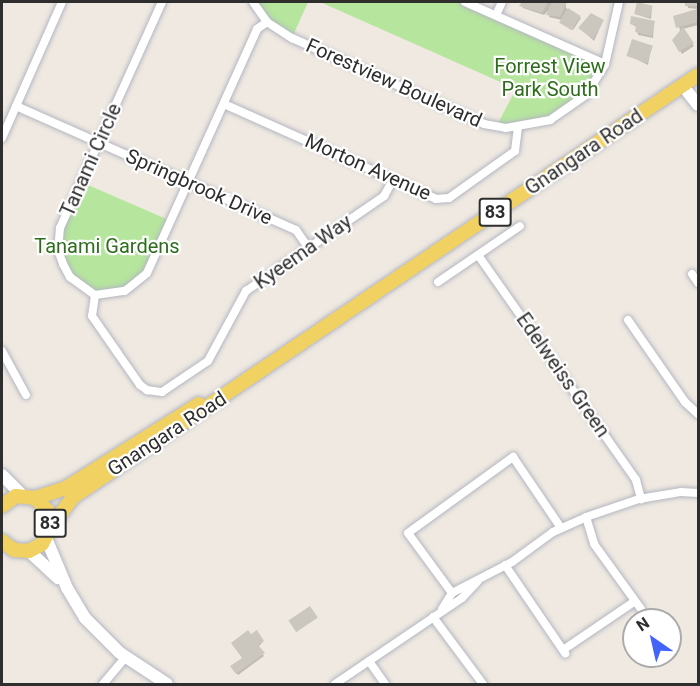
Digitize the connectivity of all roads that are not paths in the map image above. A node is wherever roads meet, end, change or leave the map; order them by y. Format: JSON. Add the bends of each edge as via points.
{"nodes":[{"id":1,"x":62,"y":2,"type":"edge"},
{"id":2,"x":162,"y":2,"type":"edge"},
{"id":3,"x":253,"y":2,"type":"edge"},
{"id":4,"x":465,"y":2,"type":"edge"},
{"id":5,"x":502,"y":2,"type":"edge"},
{"id":6,"x":619,"y":2,"type":"edge"},
{"id":7,"x":496,"y":15,"type":"junction"},
{"id":8,"x":267,"y":22,"type":"junction"},
{"id":9,"x":604,"y":64,"type":"junction"},
{"id":10,"x":699,"y":75,"type":"edge"},
{"id":11,"x":683,"y":86,"type":"junction"},
{"id":12,"x":224,"y":104,"type":"junction"},
{"id":13,"x":699,"y":105,"type":"edge"},
{"id":14,"x":16,"y":106,"type":"junction"},
{"id":15,"x":518,"y":127,"type":"junction"},
{"id":16,"x":2,"y":138,"type":"edge"},
{"id":17,"x":99,"y":143,"type":"junction"},
{"id":18,"x":393,"y":180,"type":"junction"},
{"id":19,"x":190,"y":183,"type":"junction"},
{"id":20,"x":520,"y":226,"type":"dead end"},
{"id":21,"x":308,"y":247,"type":"junction"},
{"id":22,"x":478,"y":255,"type":"junction"},
{"id":23,"x":692,"y":274,"type":"dead end"},
{"id":24,"x":438,"y":282,"type":"dead end"},
{"id":25,"x":699,"y":283,"type":"edge"},
{"id":26,"x":95,"y":295,"type":"junction"},
{"id":27,"x":628,"y":320,"type":"dead end"},
{"id":28,"x":292,"y":350,"type":"junction"},
{"id":29,"x":2,"y":351,"type":"edge"},
{"id":30,"x":27,"y":395,"type":"dead end"},
{"id":31,"x":699,"y":414,"type":"edge"},
{"id":32,"x":2,"y":475,"type":"edge"},
{"id":33,"x":699,"y":493,"type":"edge"},
{"id":34,"x":29,"y":497,"type":"junction"},
{"id":35,"x":641,"y":499,"type":"junction"},
{"id":36,"x":2,"y":506,"type":"edge"},
{"id":37,"x":586,"y":517,"type":"junction"},
{"id":38,"x":561,"y":528,"type":"junction"},
{"id":39,"x":48,"y":533,"type":"junction"},
{"id":40,"x":2,"y":541,"type":"edge"},
{"id":41,"x":8,"y":550,"type":"edge"},
{"id":42,"x":29,"y":550,"type":"junction"},
{"id":43,"x":505,"y":565,"type":"junction"},
{"id":44,"x":484,"y":574,"type":"junction"},
{"id":45,"x":67,"y":588,"type":"junction"},
{"id":46,"x":452,"y":593,"type":"junction"},
{"id":47,"x":442,"y":609,"type":"junction"},
{"id":48,"x":433,"y":617,"type":"junction"},
{"id":49,"x":126,"y":657,"type":"junction"},
{"id":50,"x":369,"y":661,"type":"junction"},
{"id":51,"x":103,"y":684,"type":"edge"},
{"id":52,"x":167,"y":684,"type":"edge"},
{"id":53,"x":335,"y":684,"type":"edge"},
{"id":54,"x":385,"y":684,"type":"edge"},
{"id":55,"x":483,"y":684,"type":"edge"}],
"edges":[{"from":1,"to":14,"type":"street"},
{"from":2,"to":17,"type":"street","name":"Tanami Circle"},
{"from":3,"to":8,"type":"street","name":"Forestview Boulevard"},
{"from":4,"to":7,"type":"street"},
{"from":5,"to":7,"type":"street"},
{"from":6,"to":9,"type":"street","name":"Forestview Boulevard"},
{"from":7,"to":9,"type":"street"},
{"from":8,"to":12,"type":"street","via":[[257,29]]},
{"from":8,"to":15,"type":"street","name":"Forestview Boulevard","via":[[292,38],[484,124]]},
{"from":9,"to":15,"type":"street","name":"Forestview Boulevard","via":[[586,95],[572,106],[550,120]]},
{"from":10,"to":11,"type":"main road","name":"Gnangara Road","number":"83"},
{"from":11,"to":13,"type":"main road"},
{"from":11,"to":28,"type":"main road","name":"Gnangara Road","number":"83"},
{"from":12,"to":18,"type":"street","name":"Morton Avenue"},
{"from":12,"to":19,"type":"street"},
{"from":14,"to":16,"type":"street"},
{"from":14,"to":17,"type":"street","name":"Springbrook Drive"},
{"from":15,"to":18,"type":"street","name":"Morton Avenue","via":[[515,151],[449,198],[436,199]]},
{"from":17,"to":19,"type":"street","name":"Springbrook Drive"},
{"from":17,"to":26,"type":"street","name":"Tanami Circle","via":[[57,240],[70,277]]},
{"from":18,"to":21,"type":"street","name":"Kyeema Way","via":[[384,196]]},
{"from":19,"to":21,"type":"street","name":"Springbrook Drive","via":[[296,230]]},
{"from":19,"to":26,"type":"street","via":[[142,279],[125,291]]},
{"from":20,"to":22,"type":"street"},
{"from":21,"to":26,"type":"street","name":"Kyeema Way","via":[[246,291],[208,361],[162,392],[140,385],[117,352],[92,315]]},
{"from":22,"to":24,"type":"street"},
{"from":22,"to":35,"type":"street","name":"Edelweiss Green","via":[[636,480]]},
{"from":23,"to":25,"type":"street"},
{"from":27,"to":31,"type":"street","via":[[685,402]]},
{"from":28,"to":34,"type":"main road","name":"Gnangara Road","number":"83","via":[[156,428],[66,488]]},
{"from":28,"to":39,"type":"main road","name":"Gnangara Road","number":"83","via":[[88,486],[74,497]]},
{"from":29,"to":30,"type":"street"},
{"from":32,"to":34,"type":"main road"},
{"from":33,"to":35,"type":"street"},
{"from":34,"to":36,"type":"main road","number":"83"},
{"from":34,"to":39,"type":"main road","number":"83","via":[[47,510]]},
{"from":35,"to":37,"type":"street"},
{"from":37,"to":38,"type":"street"},
{"from":37,"to":43,"type":"street","via":[[594,544],[638,605],[564,652]]},
{"from":38,"to":43,"type":"street"},
{"from":38,"to":46,"type":"street","via":[[513,457],[408,533]]},
{"from":39,"to":42,"type":"main road","number":"83"},
{"from":39,"to":45,"type":"main road"},
{"from":40,"to":41,"type":"main road","number":"83"},
{"from":41,"to":42,"type":"main road","number":"83"},
{"from":42,"to":45,"type":"main road"},
{"from":43,"to":44,"type":"street"},
{"from":44,"to":46,"type":"street"},
{"from":44,"to":47,"type":"street","via":[[462,598]]},
{"from":45,"to":49,"type":"main road","via":[[86,618]]},
{"from":46,"to":47,"type":"street"},
{"from":47,"to":48,"type":"street"},
{"from":48,"to":50,"type":"street"},
{"from":48,"to":55,"type":"street"},
{"from":49,"to":51,"type":"street"},
{"from":49,"to":52,"type":"main road"},
{"from":50,"to":53,"type":"street"},
{"from":50,"to":54,"type":"street"}]}
